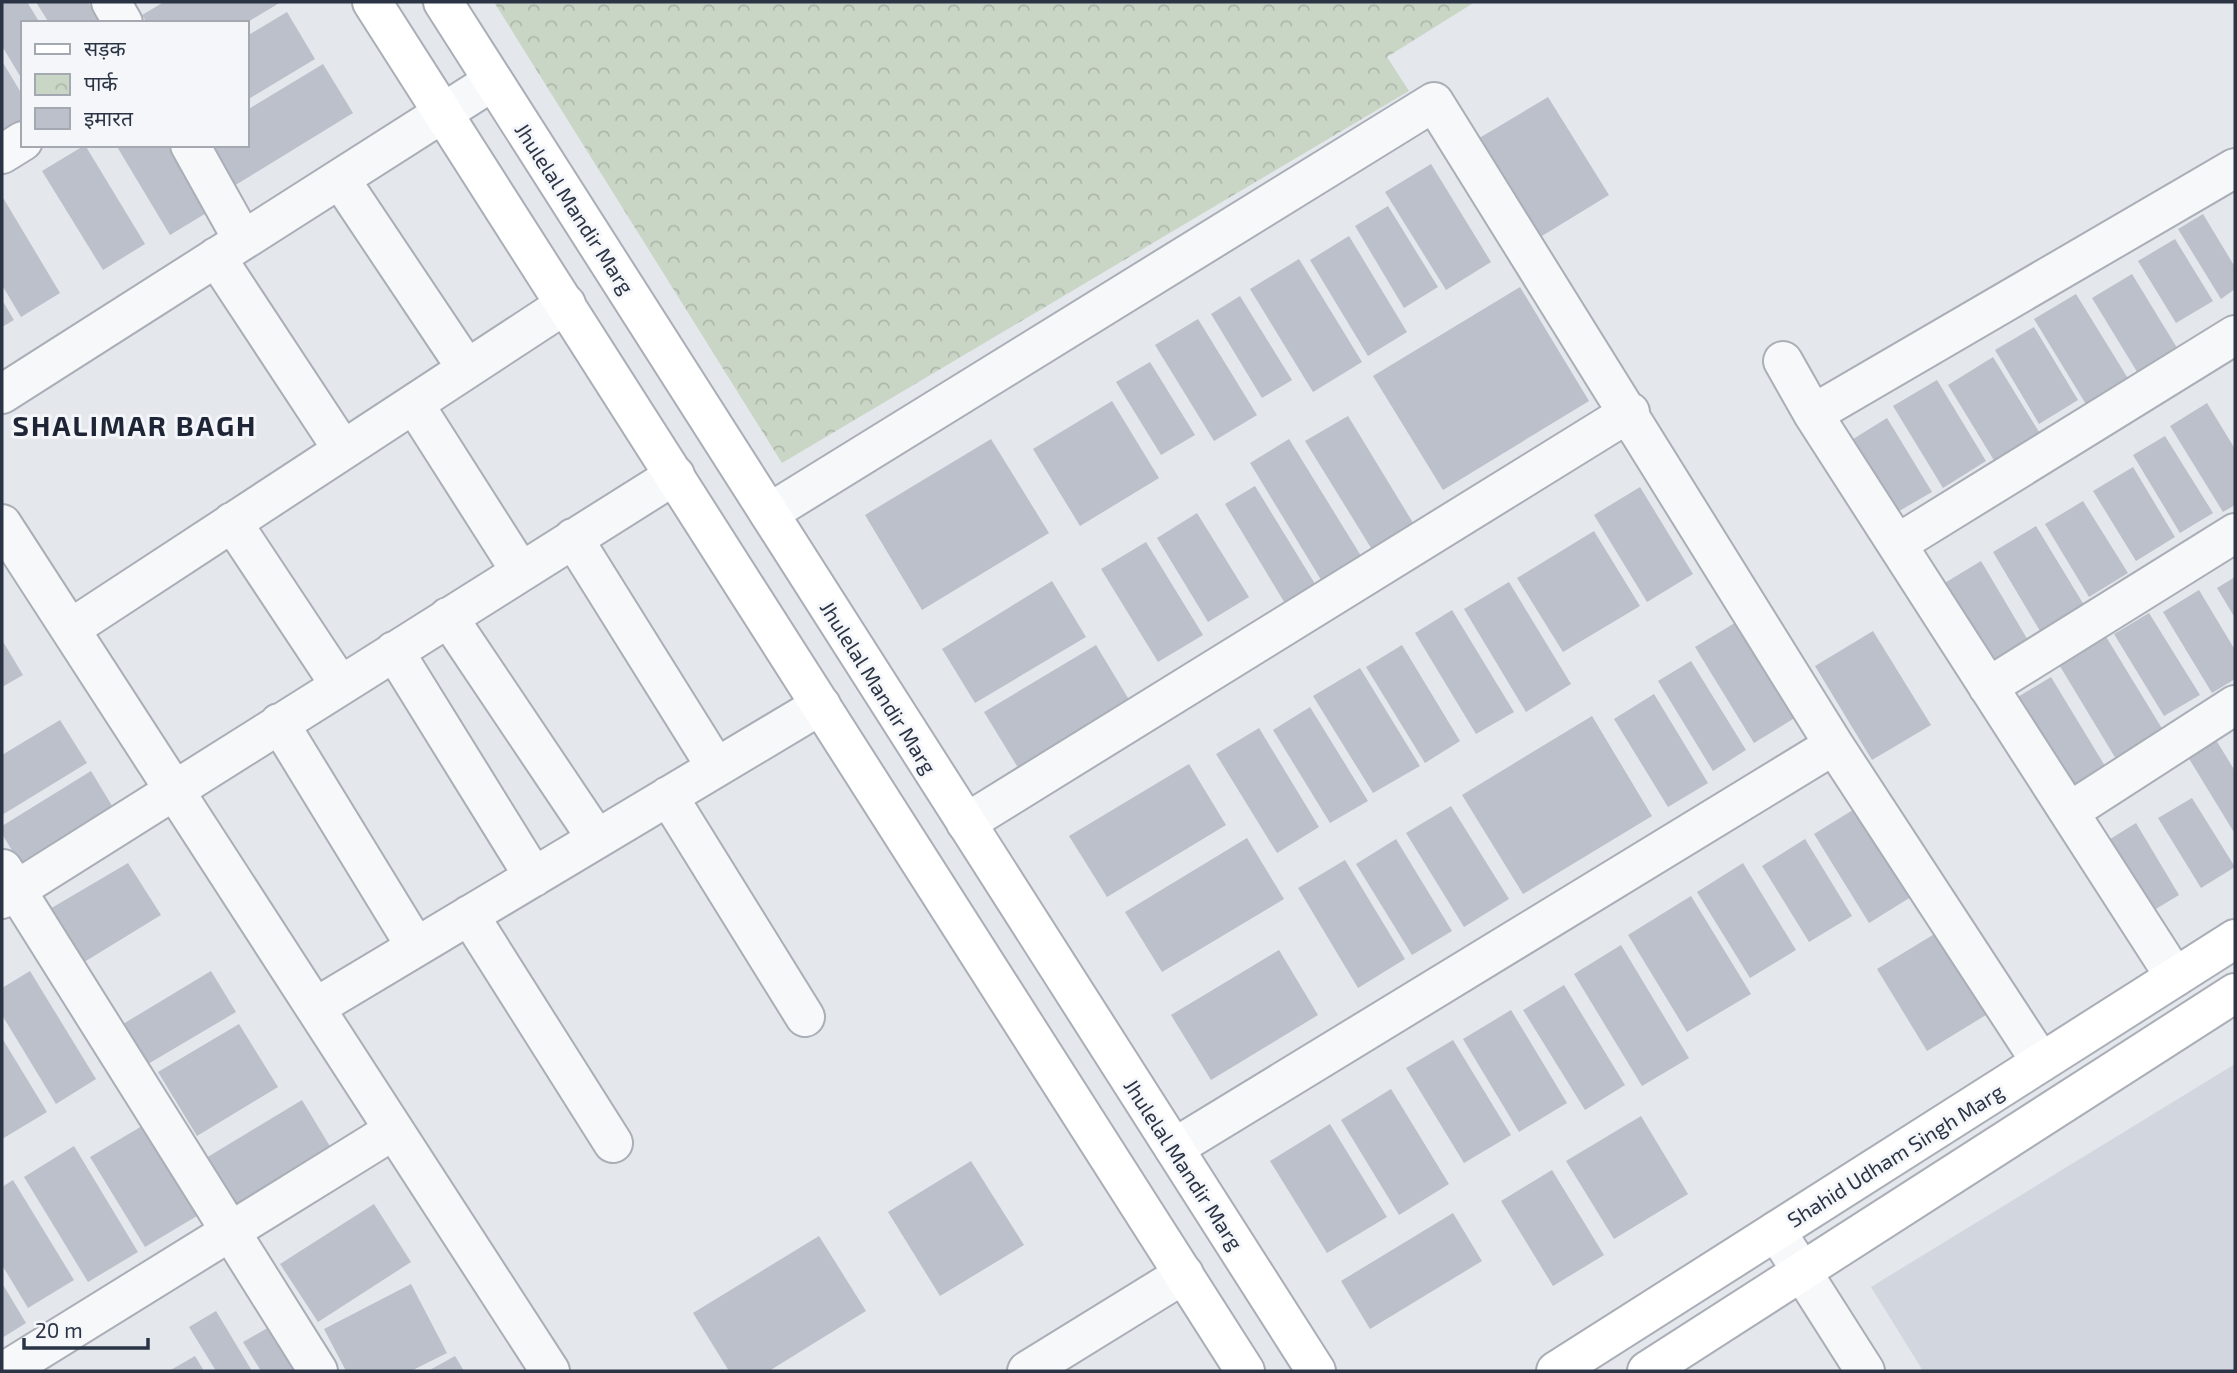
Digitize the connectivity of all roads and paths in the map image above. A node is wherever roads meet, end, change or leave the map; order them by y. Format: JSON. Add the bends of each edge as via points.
{"nodes":[{"id":1,"x":111,"y":2,"type":"edge"},
{"id":2,"x":372,"y":2,"type":"edge"},
{"id":3,"x":443,"y":2,"type":"edge"},
{"id":4,"x":121,"y":21,"type":"edge"},
{"id":5,"x":493,"y":81,"type":"junction"},
{"id":6,"x":443,"y":113,"type":"junction"},
{"id":7,"x":21,"y":142,"type":"edge"},
{"id":8,"x":191,"y":147,"type":"edge"},
{"id":9,"x":2,"y":154,"type":"edge"},
{"id":10,"x":2235,"y":168,"type":"edge"},
{"id":11,"x":340,"y":178,"type":"junction"},
{"id":12,"x":230,"y":249,"type":"junction"},
{"id":13,"x":566,"y":304,"type":"junction"},
{"id":14,"x":2235,"y":335,"type":"edge"},
{"id":15,"x":1783,"y":361,"type":"dead end"},
{"id":16,"x":467,"y":369,"type":"junction"},
{"id":17,"x":2,"y":394,"type":"edge"},
{"id":18,"x":414,"y":404,"type":"junction"},
{"id":19,"x":1630,"y":412,"type":"junction"},
{"id":20,"x":1813,"y":414,"type":"junction"},
{"id":21,"x":343,"y":450,"type":"junction"},
{"id":22,"x":675,"y":475,"type":"junction"},
{"id":23,"x":769,"y":513,"type":"junction"},
{"id":24,"x":232,"y":522,"type":"junction"},
{"id":25,"x":2,"y":524,"type":"edge"},
{"id":26,"x":2235,"y":533,"type":"edge"},
{"id":27,"x":573,"y":538,"type":"junction"},
{"id":28,"x":1897,"y":544,"type":"junction"},
{"id":29,"x":521,"y":572,"type":"junction"},
{"id":30,"x":449,"y":617,"type":"junction"},
{"id":31,"x":70,"y":629,"type":"junction"},
{"id":32,"x":394,"y":651,"type":"junction"},
{"id":33,"x":340,"y":685,"type":"junction"},
{"id":34,"x":1989,"y":687,"type":"junction"},
{"id":35,"x":821,"y":705,"type":"junction"},
{"id":36,"x":2235,"y":705,"type":"edge"},
{"id":37,"x":279,"y":723,"type":"junction"},
{"id":38,"x":1835,"y":745,"type":"junction"},
{"id":39,"x":716,"y":767,"type":"junction"},
{"id":40,"x":174,"y":790,"type":"junction"},
{"id":41,"x":668,"y":796,"type":"junction"},
{"id":42,"x":2069,"y":812,"type":"junction"},
{"id":43,"x":966,"y":822,"type":"junction"},
{"id":44,"x":597,"y":839,"type":"junction"},
{"id":45,"x":534,"y":877,"type":"junction"},
{"id":46,"x":6,"y":885,"type":"edge"},
{"id":47,"x":469,"y":915,"type":"junction"},
{"id":48,"x":2235,"y":939,"type":"edge"},
{"id":49,"x":416,"y":947,"type":"junction"},
{"id":50,"x":2175,"y":977,"type":"junction"},
{"id":51,"x":2235,"y":993,"type":"edge"},
{"id":52,"x":316,"y":1007,"type":"junction"},
{"id":53,"x":805,"y":1017,"type":"dead end"},
{"id":54,"x":2041,"y":1062,"type":"junction"},
{"id":55,"x":394,"y":1130,"type":"junction"},
{"id":56,"x":613,"y":1143,"type":"dead end"},
{"id":57,"x":1174,"y":1148,"type":"junction"},
{"id":58,"x":230,"y":1231,"type":"junction"},
{"id":59,"x":1776,"y":1231,"type":"junction"},
{"id":60,"x":1802,"y":1272,"type":"junction"},
{"id":61,"x":1184,"y":1274,"type":"junction"},
{"id":62,"x":5,"y":1371,"type":"edge"},
{"id":63,"x":318,"y":1371,"type":"edge"},
{"id":64,"x":550,"y":1371,"type":"edge"},
{"id":65,"x":1027,"y":1371,"type":"edge"},
{"id":66,"x":1245,"y":1371,"type":"edge"},
{"id":67,"x":1316,"y":1371,"type":"edge"},
{"id":68,"x":1556,"y":1371,"type":"edge"},
{"id":69,"x":1647,"y":1371,"type":"edge"},
{"id":70,"x":1865,"y":1371,"type":"edge"}],
"edges":[{"from":1,"to":4,"type":"street"},
{"from":2,"to":6,"type":"street"},
{"from":3,"to":5,"type":"street","name":"Jhulelal Mandir Marg"},
{"from":5,"to":6,"type":"street"},
{"from":5,"to":23,"type":"street","name":"Jhulelal Mandir Marg"},
{"from":6,"to":11,"type":"street"},
{"from":6,"to":13,"type":"street"},
{"from":7,"to":9,"type":"street"},
{"from":8,"to":12,"type":"street"},
{"from":10,"to":20,"type":"street"},
{"from":11,"to":12,"type":"street"},
{"from":11,"to":16,"type":"street"},
{"from":12,"to":17,"type":"street"},
{"from":12,"to":21,"type":"street"},
{"from":13,"to":16,"type":"street"},
{"from":13,"to":22,"type":"street"},
{"from":14,"to":28,"type":"street"},
{"from":15,"to":20,"type":"street"},
{"from":16,"to":18,"type":"street"},
{"from":18,"to":21,"type":"street"},
{"from":18,"to":29,"type":"street"},
{"from":19,"to":23,"type":"street","via":[[1434,102]]},
{"from":19,"to":38,"type":"street"},
{"from":19,"to":43,"type":"street"},
{"from":20,"to":28,"type":"street"},
{"from":21,"to":24,"type":"street"},
{"from":22,"to":27,"type":"street"},
{"from":22,"to":35,"type":"street"},
{"from":23,"to":43,"type":"street","name":"Jhulelal Mandir Marg"},
{"from":24,"to":31,"type":"street"},
{"from":24,"to":33,"type":"street"},
{"from":25,"to":31,"type":"street"},
{"from":26,"to":34,"type":"street"},
{"from":27,"to":29,"type":"street"},
{"from":27,"to":39,"type":"street"},
{"from":28,"to":34,"type":"street"},
{"from":29,"to":30,"type":"street"},
{"from":30,"to":32,"type":"street"},
{"from":30,"to":44,"type":"street"},
{"from":31,"to":40,"type":"street"},
{"from":32,"to":33,"type":"street"},
{"from":32,"to":45,"type":"street"},
{"from":33,"to":37,"type":"street"},
{"from":34,"to":42,"type":"street"},
{"from":35,"to":39,"type":"street"},
{"from":35,"to":61,"type":"street"},
{"from":36,"to":42,"type":"street"},
{"from":37,"to":40,"type":"street"},
{"from":37,"to":49,"type":"street"},
{"from":38,"to":54,"type":"street"},
{"from":38,"to":57,"type":"street"},
{"from":39,"to":41,"type":"street"},
{"from":40,"to":46,"type":"street"},
{"from":40,"to":52,"type":"street"},
{"from":41,"to":44,"type":"street"},
{"from":41,"to":53,"type":"street"},
{"from":42,"to":50,"type":"street"},
{"from":43,"to":57,"type":"street","name":"Jhulelal Mandir Marg"},
{"from":44,"to":45,"type":"street"},
{"from":45,"to":47,"type":"street"},
{"from":46,"to":58,"type":"street"},
{"from":47,"to":49,"type":"street"},
{"from":47,"to":56,"type":"street"},
{"from":48,"to":50,"type":"street","name":"Shahid Udham Singh Marg"},
{"from":49,"to":52,"type":"street"},
{"from":50,"to":54,"type":"street","name":"Shahid Udham Singh Marg"},
{"from":51,"to":60,"type":"street"},
{"from":52,"to":55,"type":"street"},
{"from":54,"to":59,"type":"street","name":"Shahid Udham Singh Marg"},
{"from":55,"to":58,"type":"street"},
{"from":55,"to":64,"type":"street"},
{"from":57,"to":67,"type":"street","name":"Jhulelal Mandir Marg"},
{"from":58,"to":62,"type":"street"},
{"from":58,"to":63,"type":"street"},
{"from":59,"to":60,"type":"street"},
{"from":59,"to":68,"type":"street","name":"Shahid Udham Singh Marg"},
{"from":60,"to":69,"type":"street"},
{"from":60,"to":70,"type":"street"},
{"from":61,"to":65,"type":"street"},
{"from":61,"to":66,"type":"street"}]}
